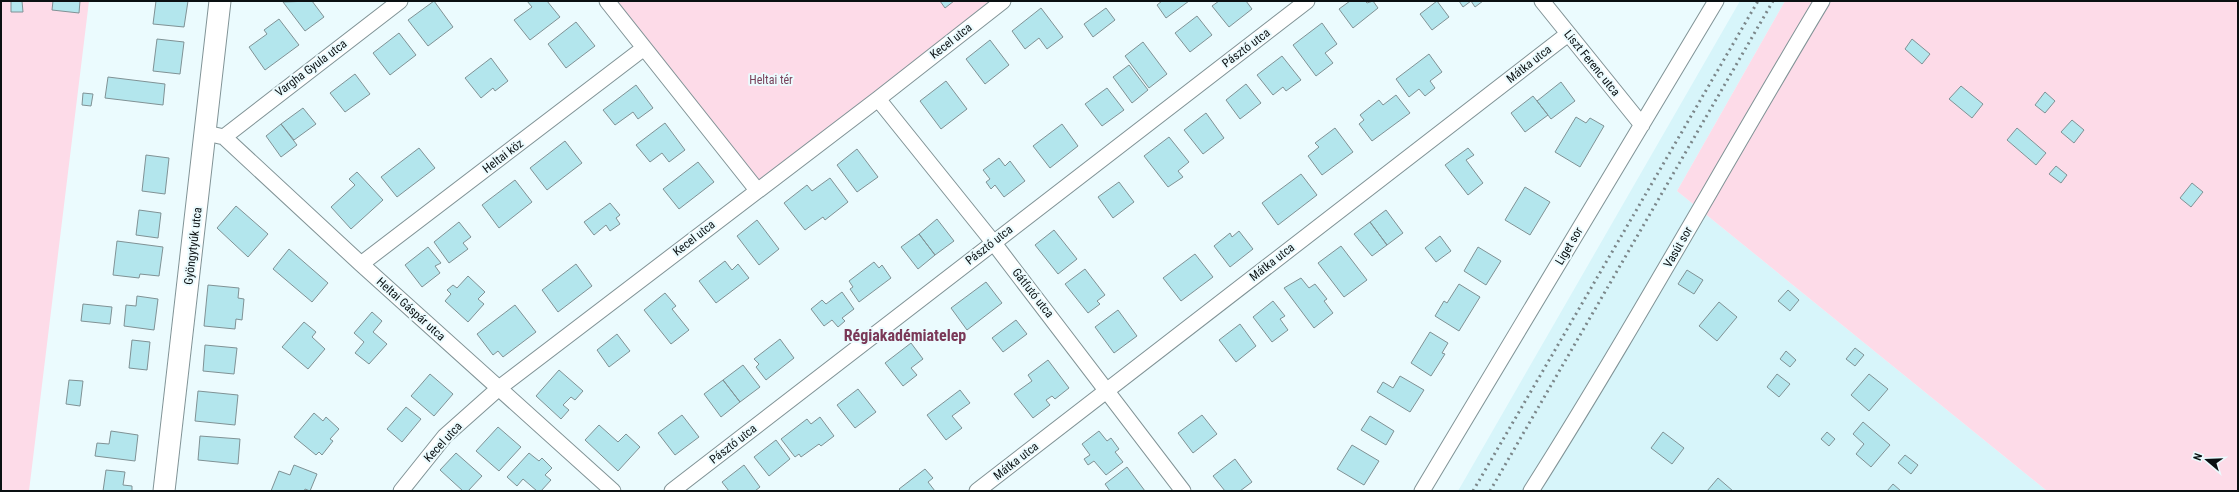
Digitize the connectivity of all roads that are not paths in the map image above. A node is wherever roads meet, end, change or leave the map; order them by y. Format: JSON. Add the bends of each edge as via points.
{"nodes":[{"id":1,"x":220,"y":1,"type":"edge"},
{"id":2,"x":400,"y":1,"type":"edge"},
{"id":3,"x":607,"y":1,"type":"edge"},
{"id":4,"x":1003,"y":1,"type":"edge"},
{"id":5,"x":1307,"y":1,"type":"edge"},
{"id":6,"x":1542,"y":1,"type":"edge"},
{"id":7,"x":1716,"y":1,"type":"edge"},
{"id":8,"x":1822,"y":1,"type":"edge"},
{"id":9,"x":1568,"y":34,"type":"junction"},
{"id":10,"x":644,"y":48,"type":"junction"},
{"id":11,"x":878,"y":99,"type":"junction"},
{"id":12,"x":1642,"y":125,"type":"junction"},
{"id":13,"x":215,"y":135,"type":"junction"},
{"id":14,"x":757,"y":190,"type":"junction"},
{"id":15,"x":993,"y":242,"type":"junction"},
{"id":16,"x":361,"y":264,"type":"junction"},
{"id":17,"x":499,"y":388,"type":"junction"},
{"id":18,"x":1107,"y":390,"type":"junction"},
{"id":19,"x":164,"y":491,"type":"edge"},
{"id":20,"x":401,"y":491,"type":"edge"},
{"id":21,"x":614,"y":491,"type":"edge"},
{"id":22,"x":672,"y":491,"type":"edge"},
{"id":23,"x":977,"y":491,"type":"edge"},
{"id":24,"x":1184,"y":491,"type":"edge"},
{"id":25,"x":1422,"y":491,"type":"edge"},
{"id":26,"x":1531,"y":491,"type":"edge"}],
"edges":[{"from":1,"to":13,"type":"street","name":"Gyöngytyúk utca"},
{"from":2,"to":13,"type":"street","name":"Vargha Gyula utca"},
{"from":3,"to":10,"type":"street"},
{"from":4,"to":11,"type":"street","name":"Kecel utca"},
{"from":5,"to":15,"type":"street","name":"Pásztó utca"},
{"from":6,"to":9,"type":"street","name":"Liszt Ferenc utca"},
{"from":7,"to":12,"type":"street","name":"Liget sor"},
{"from":8,"to":26,"type":"street","name":"Vasút sor","via":[[1599,384]]},
{"from":9,"to":12,"type":"street","name":"Liszt Ferenc utca"},
{"from":9,"to":18,"type":"street","name":"Mátka utca"},
{"from":10,"to":14,"type":"street"},
{"from":10,"to":16,"type":"street","name":"Heltai köz"},
{"from":11,"to":14,"type":"street","name":"Kecel utca"},
{"from":11,"to":15,"type":"street","name":"Gátfutó utca"},
{"from":12,"to":25,"type":"street","name":"Liget sor"},
{"from":13,"to":16,"type":"street","name":"Heltai Gáspár utca"},
{"from":13,"to":19,"type":"street","name":"Gyöngytyúk utca"},
{"from":14,"to":17,"type":"street","name":"Kecel utca"},
{"from":15,"to":18,"type":"street","name":"Gátfutó utca"},
{"from":15,"to":22,"type":"street","name":"Pásztó utca"},
{"from":16,"to":17,"type":"street","name":"Heltai Gáspár utca"},
{"from":17,"to":20,"type":"street","name":"Kecel utca","via":[[445,436]]},
{"from":17,"to":21,"type":"street","name":"Heltai Gáspár utca"},
{"from":18,"to":23,"type":"street","name":"Mátka utca"},
{"from":18,"to":24,"type":"street","name":"Gátfutó utca"}]}
